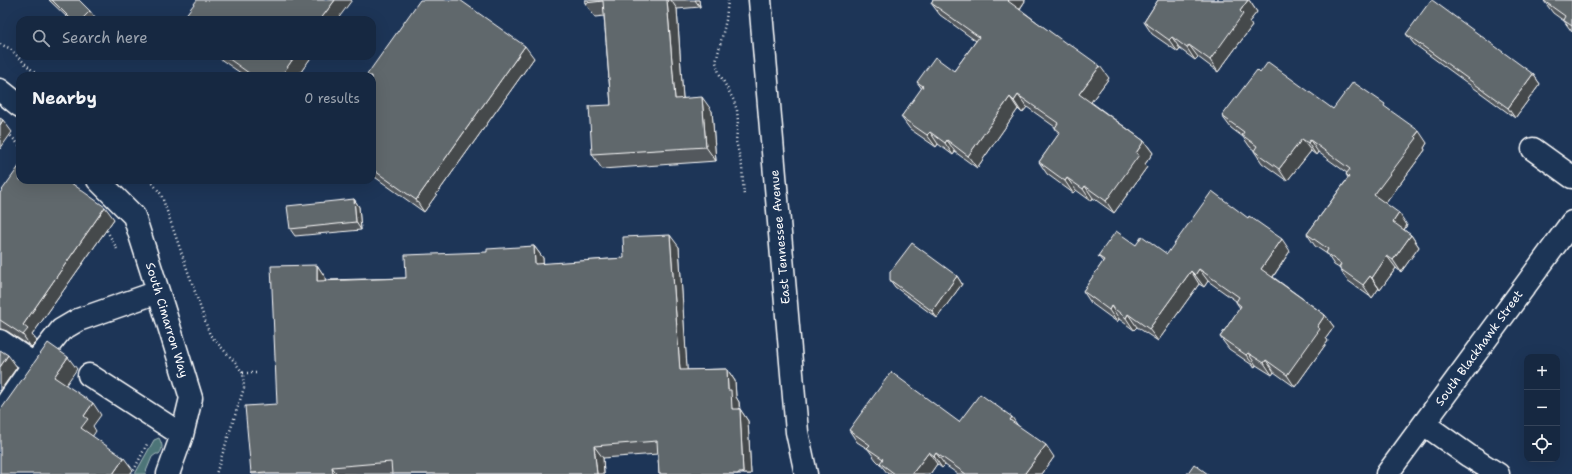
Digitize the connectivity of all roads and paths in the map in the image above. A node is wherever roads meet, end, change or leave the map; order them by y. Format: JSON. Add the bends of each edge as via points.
{"nodes":[{"id":1,"x":728,"y":0,"type":"edge"},
{"id":2,"x":760,"y":0,"type":"edge"},
{"id":3,"x":0,"y":44,"type":"edge"},
{"id":4,"x":16,"y":55,"type":"edge"},
{"id":5,"x":21,"y":60,"type":"edge"},
{"id":6,"x":34,"y":72,"type":"edge"},
{"id":7,"x":0,"y":90,"type":"edge"},
{"id":8,"x":16,"y":103,"type":"edge"},
{"id":9,"x":5,"y":130,"type":"dead end"},
{"id":10,"x":16,"y":142,"type":"edge"},
{"id":11,"x":1533,"y":150,"type":"dead end"},
{"id":12,"x":1572,"y":178,"type":"edge"},
{"id":13,"x":102,"y":184,"type":"edge"},
{"id":14,"x":153,"y":184,"type":"edge"},
{"id":15,"x":744,"y":197,"type":"dead end"},
{"id":16,"x":1572,"y":222,"type":"edge"},
{"id":17,"x":158,"y":292,"type":"junction"},
{"id":18,"x":0,"y":341,"type":"edge"},
{"id":19,"x":34,"y":364,"type":"junction"},
{"id":20,"x":243,"y":373,"type":"junction"},
{"id":21,"x":258,"y":373,"type":"dead end"},
{"id":22,"x":89,"y":375,"type":"dead end"},
{"id":23,"x":0,"y":413,"type":"edge"},
{"id":24,"x":1424,"y":424,"type":"junction"},
{"id":25,"x":182,"y":435,"type":"junction"},
{"id":26,"x":168,"y":474,"type":"edge"},
{"id":27,"x":216,"y":474,"type":"edge"},
{"id":28,"x":806,"y":474,"type":"edge"},
{"id":29,"x":1387,"y":474,"type":"edge"},
{"id":30,"x":1498,"y":474,"type":"edge"}],
"edges":[{"from":1,"to":15,"type":"path","via":[[716,62],[737,110],[736,141]]},
{"from":2,"to":28,"type":"street","name":"East Tennessee Avenue","via":[[797,432]]},
{"from":3,"to":4,"type":"path"},
{"from":5,"to":6,"type":"path"},
{"from":7,"to":8,"type":"street"},
{"from":9,"to":10,"type":"path"},
{"from":11,"to":12,"type":"street"},
{"from":13,"to":17,"type":"street","name":"South Cimarron Way","via":[[134,216]]},
{"from":14,"to":20,"type":"path","via":[[161,194],[210,335]]},
{"from":16,"to":24,"type":"street","name":"South Blackhawk Street"},
{"from":17,"to":19,"type":"street","via":[[67,326]]},
{"from":17,"to":25,"type":"street","name":"South Cimarron Way","via":[[191,398]]},
{"from":18,"to":19,"type":"street"},
{"from":19,"to":23,"type":"street"},
{"from":20,"to":21,"type":"path"},
{"from":20,"to":27,"type":"path","via":[[244,388]]},
{"from":22,"to":25,"type":"street"},
{"from":24,"to":29,"type":"street","name":"South Blackhawk Street"},
{"from":24,"to":30,"type":"street"},
{"from":25,"to":26,"type":"street","name":"South Cimarron Way"}]}
